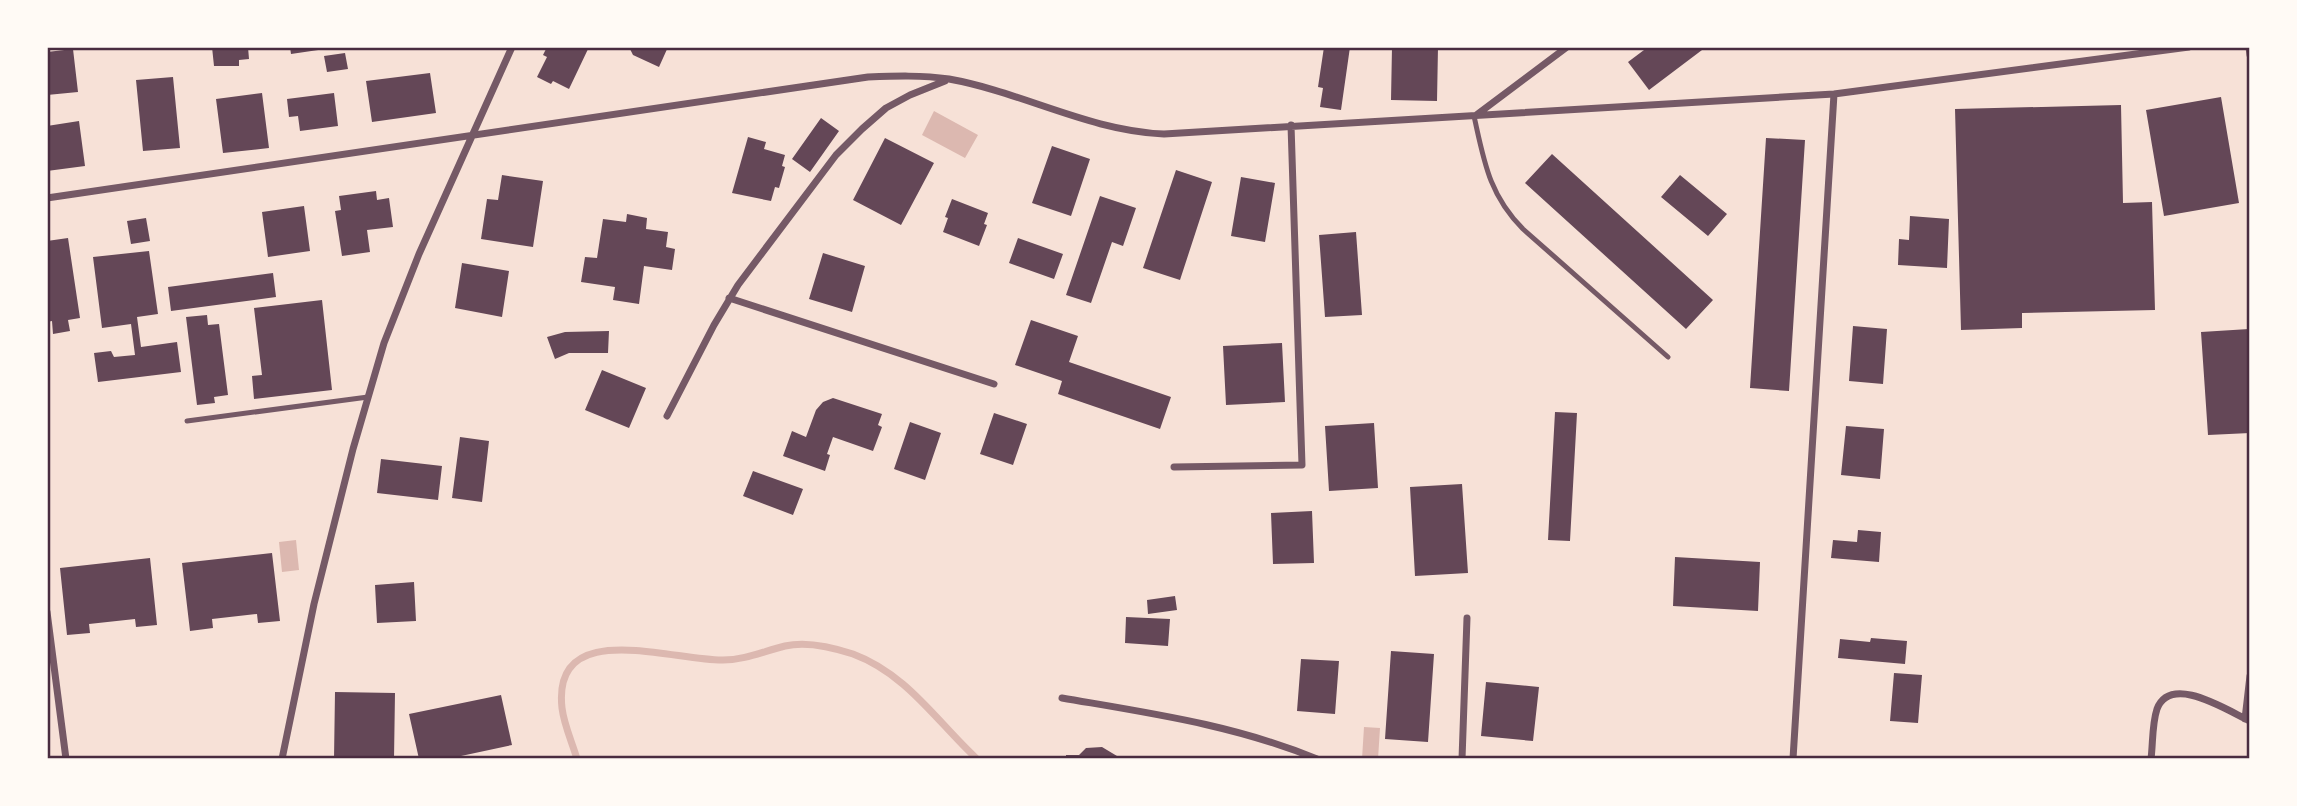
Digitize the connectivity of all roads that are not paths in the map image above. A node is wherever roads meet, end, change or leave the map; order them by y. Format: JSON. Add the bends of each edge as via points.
{"nodes":[{"id":1,"x":512,"y":47,"type":"edge"},
{"id":2,"x":1567,"y":47,"type":"edge"},
{"id":3,"x":2189,"y":47,"type":"edge"},
{"id":4,"x":2249,"y":47,"type":"edge"},
{"id":5,"x":2250,"y":55,"type":"edge"},
{"id":6,"x":949,"y":79,"type":"junction"},
{"id":7,"x":1834,"y":94,"type":"junction"},
{"id":8,"x":1474,"y":116,"type":"junction"},
{"id":9,"x":1292,"y":125,"type":"junction"},
{"id":10,"x":472,"y":136,"type":"junction"},
{"id":11,"x":47,"y":198,"type":"edge"},
{"id":12,"x":729,"y":298,"type":"junction"},
{"id":13,"x":1668,"y":357,"type":"dead end"},
{"id":14,"x":994,"y":384,"type":"dead end"},
{"id":15,"x":368,"y":397,"type":"junction"},
{"id":16,"x":667,"y":416,"type":"dead end"},
{"id":17,"x":187,"y":421,"type":"dead end"},
{"id":18,"x":1174,"y":467,"type":"dead end"},
{"id":19,"x":47,"y":612,"type":"edge"},
{"id":20,"x":1468,"y":618,"type":"dead end"},
{"id":21,"x":2250,"y":676,"type":"edge"},
{"id":22,"x":1062,"y":698,"type":"dead end"},
{"id":23,"x":2247,"y":720,"type":"edge"},
{"id":24,"x":66,"y":759,"type":"edge"},
{"id":25,"x":282,"y":759,"type":"edge"},
{"id":26,"x":1317,"y":759,"type":"edge"},
{"id":27,"x":1462,"y":759,"type":"edge"},
{"id":28,"x":1793,"y":759,"type":"edge"},
{"id":29,"x":2151,"y":759,"type":"edge"}],
"edges":[{"from":1,"to":10,"type":"street"},
{"from":2,"to":8,"type":"street"},
{"from":3,"to":7,"type":"street"},
{"from":4,"to":5,"type":"street"},
{"from":6,"to":9,"type":"street","via":[[1133,131],[1164,134]]},
{"from":6,"to":10,"type":"street","via":[[856,78]]},
{"from":6,"to":12,"type":"street","via":[[898,100],[848,142]]},
{"from":7,"to":8,"type":"street"},
{"from":7,"to":28,"type":"street"},
{"from":8,"to":9,"type":"street"},
{"from":8,"to":13,"type":"lane","via":[[1489,179],[1507,213]]},
{"from":9,"to":18,"type":"street","via":[[1301,465]]},
{"from":10,"to":11,"type":"street"},
{"from":10,"to":15,"type":"street","via":[[410,274]]},
{"from":12,"to":14,"type":"street"},
{"from":12,"to":16,"type":"street"},
{"from":15,"to":17,"type":"lane"},
{"from":15,"to":25,"type":"street","via":[[314,604]]},
{"from":19,"to":24,"type":"street"},
{"from":20,"to":27,"type":"street"},
{"from":21,"to":23,"type":"street"},
{"from":22,"to":26,"type":"street","via":[[1221,727]]},
{"from":23,"to":29,"type":"street","via":[[2194,695],[2178,693],[2163,699],[2155,718]]}]}
